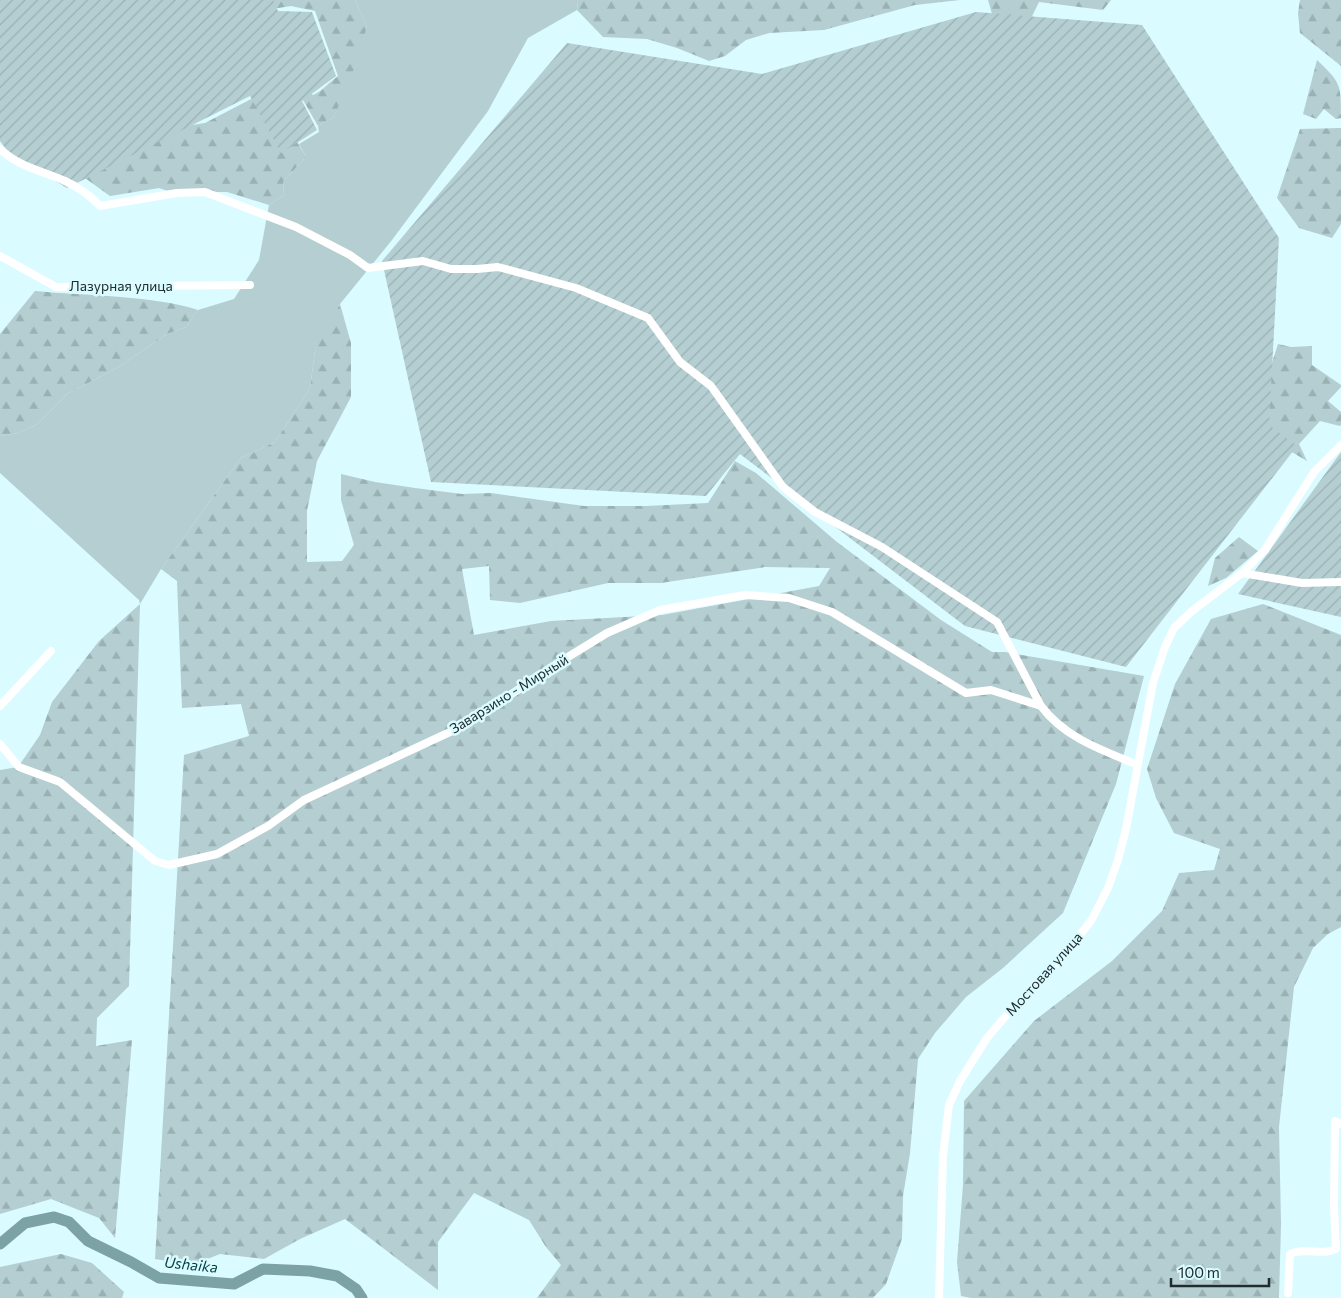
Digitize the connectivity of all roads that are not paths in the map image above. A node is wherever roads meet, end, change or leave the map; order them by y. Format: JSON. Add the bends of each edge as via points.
{"nodes":[{"id":1,"x":0,"y":149,"type":"edge"},
{"id":2,"x":0,"y":256,"type":"edge"},
{"id":3,"x":250,"y":285,"type":"dead end"},
{"id":4,"x":1341,"y":444,"type":"edge"},
{"id":5,"x":1242,"y":573,"type":"junction"},
{"id":6,"x":1341,"y":582,"type":"edge"},
{"id":7,"x":51,"y":651,"type":"dead end"},
{"id":8,"x":0,"y":706,"type":"edge"},
{"id":9,"x":1042,"y":706,"type":"junction"},
{"id":10,"x":0,"y":744,"type":"edge"},
{"id":11,"x":1138,"y":765,"type":"junction"},
{"id":12,"x":1341,"y":1124,"type":"edge"},
{"id":13,"x":1288,"y":1293,"type":"dead end"},
{"id":14,"x":939,"y":1298,"type":"edge"}],
"edges":[{"from":1,"to":9,"type":"street","via":[[37,172],[90,195],[100,206],[177,193],[205,192],[296,227],[368,268],[423,261],[452,269],[498,267],[576,288],[648,318],[680,362],[711,386],[783,487],[815,512],[882,547],[996,622]]},
{"from":2,"to":3,"type":"street","name":"Лазурная улица","via":[[56,287]]},
{"from":4,"to":5,"type":"street","name":"Мостовая улица","via":[[1314,472],[1265,550]]},
{"from":5,"to":6,"type":"street","via":[[1302,583]]},
{"from":5,"to":11,"type":"street","name":"Мостовая улица","via":[[1174,628],[1153,683]]},
{"from":7,"to":8,"type":"street"},
{"from":9,"to":10,"type":"street","name":"Заварзино - Мирный","via":[[991,690],[966,693],[832,612],[789,598],[745,595],[660,610],[607,633],[464,725],[304,800],[268,826],[217,854],[168,865],[155,861],[60,782],[19,767]]},
{"from":9,"to":11,"type":"street","via":[[1048,715],[1086,743]]},
{"from":11,"to":14,"type":"street","name":"Мостовая улица","via":[[1118,860],[1091,921],[1052,969],[986,1038],[949,1105],[943,1156]]},
{"from":12,"to":13,"type":"street","via":[[1335,1121],[1336,1249],[1290,1254]]}]}
